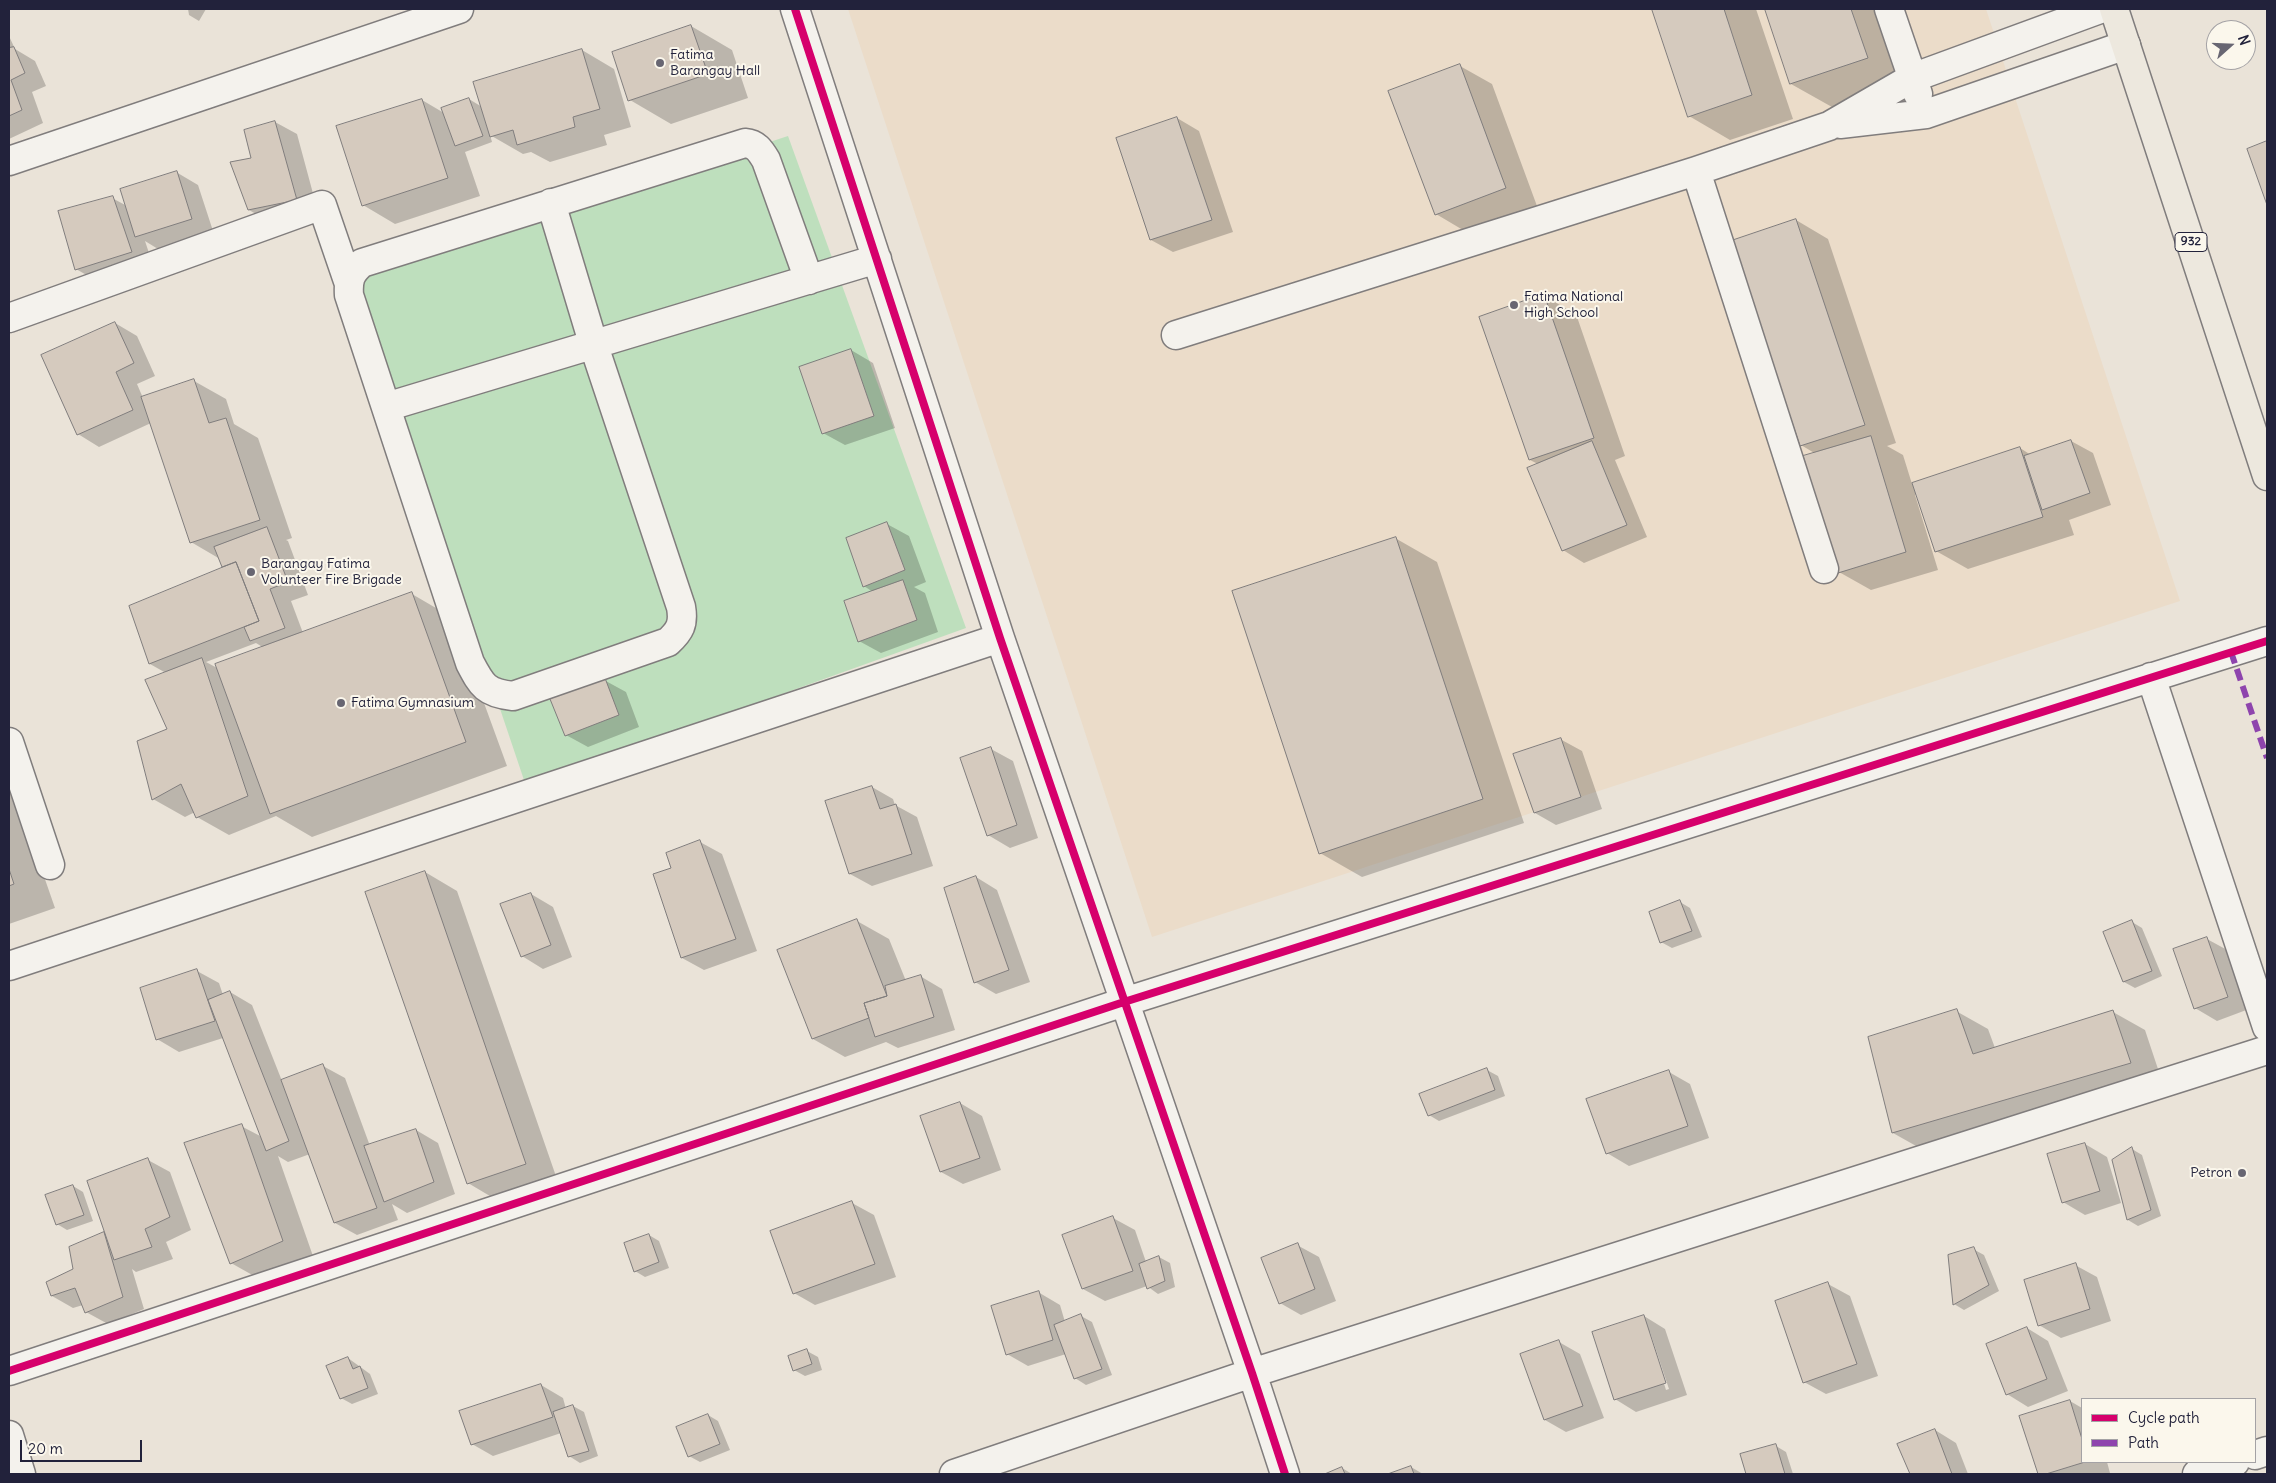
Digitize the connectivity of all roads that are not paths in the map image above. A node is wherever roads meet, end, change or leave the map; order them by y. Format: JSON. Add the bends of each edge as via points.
{"nodes":[{"id":1,"x":459,"y":9,"type":"edge"},
{"id":2,"x":795,"y":9,"type":"edge"},
{"id":3,"x":1889,"y":9,"type":"edge"},
{"id":4,"x":2100,"y":9,"type":"edge"},
{"id":5,"x":2114,"y":9,"type":"edge"},
{"id":6,"x":2126,"y":45,"type":"junction"},
{"id":7,"x":1912,"y":78,"type":"junction"},
{"id":8,"x":1926,"y":114,"type":"junction"},
{"id":9,"x":1829,"y":126,"type":"junction"},
{"id":10,"x":9,"y":161,"type":"edge"},
{"id":11,"x":1696,"y":171,"type":"junction"},
{"id":12,"x":551,"y":203,"type":"junction"},
{"id":13,"x":877,"y":259,"type":"junction"},
{"id":14,"x":809,"y":280,"type":"junction"},
{"id":15,"x":348,"y":281,"type":"junction"},
{"id":16,"x":9,"y":318,"type":"edge"},
{"id":17,"x":1176,"y":335,"type":"dead end"},
{"id":18,"x":594,"y":346,"type":"junction"},
{"id":19,"x":386,"y":407,"type":"junction"},
{"id":20,"x":2267,"y":476,"type":"edge"},
{"id":21,"x":1824,"y":569,"type":"dead end"},
{"id":22,"x":1000,"y":638,"type":"junction"},
{"id":23,"x":2267,"y":641,"type":"edge"},
{"id":24,"x":2151,"y":677,"type":"junction"},
{"id":25,"x":9,"y":742,"type":"edge"},
{"id":26,"x":50,"y":865,"type":"dead end"},
{"id":27,"x":9,"y":966,"type":"edge"},
{"id":28,"x":1124,"y":1002,"type":"junction"},
{"id":29,"x":2267,"y":1027,"type":"edge"},
{"id":30,"x":2267,"y":1050,"type":"edge"},
{"id":31,"x":9,"y":1370,"type":"edge"},
{"id":32,"x":1252,"y":1374,"type":"junction"},
{"id":33,"x":9,"y":1435,"type":"edge"},
{"id":34,"x":2232,"y":1463,"type":"edge"},
{"id":35,"x":22,"y":1474,"type":"edge"},
{"id":36,"x":954,"y":1474,"type":"edge"},
{"id":37,"x":1285,"y":1474,"type":"edge"},
{"id":38,"x":2196,"y":1474,"type":"edge"}],
"edges":[{"from":1,"to":10,"type":"street"},
{"from":2,"to":13,"type":"street"},
{"from":3,"to":7,"type":"street"},
{"from":4,"to":7,"type":"street"},
{"from":5,"to":6,"type":"main road","number":"932"},
{"from":6,"to":8,"type":"street"},
{"from":6,"to":20,"type":"main road","number":"932"},
{"from":7,"to":8,"type":"street"},
{"from":7,"to":9,"type":"street"},
{"from":8,"to":9,"type":"street"},
{"from":9,"to":11,"type":"street"},
{"from":11,"to":17,"type":"street"},
{"from":11,"to":21,"type":"street"},
{"from":12,"to":14,"type":"street","via":[[745,143],[753,144],[766,160]]},
{"from":12,"to":15,"type":"street","via":[[362,264]]},
{"from":12,"to":18,"type":"street"},
{"from":13,"to":14,"type":"street"},
{"from":13,"to":22,"type":"street"},
{"from":14,"to":18,"type":"street"},
{"from":15,"to":16,"type":"street","via":[[322,205]]},
{"from":15,"to":19,"type":"street","via":[[349,295]]},
{"from":18,"to":19,"type":"street"},
{"from":18,"to":19,"type":"street","via":[[683,620],[678,633],[668,642],[513,696],[495,694],[479,681],[470,663]]},
{"from":22,"to":27,"type":"street"},
{"from":22,"to":28,"type":"street"},
{"from":23,"to":24,"type":"street"},
{"from":24,"to":28,"type":"street"},
{"from":24,"to":29,"type":"street"},
{"from":25,"to":26,"type":"street"},
{"from":28,"to":31,"type":"street"},
{"from":28,"to":32,"type":"street"},
{"from":30,"to":32,"type":"street"},
{"from":32,"to":36,"type":"street"},
{"from":32,"to":37,"type":"street"},
{"from":33,"to":35,"type":"street"},
{"from":34,"to":38,"type":"street"}]}
